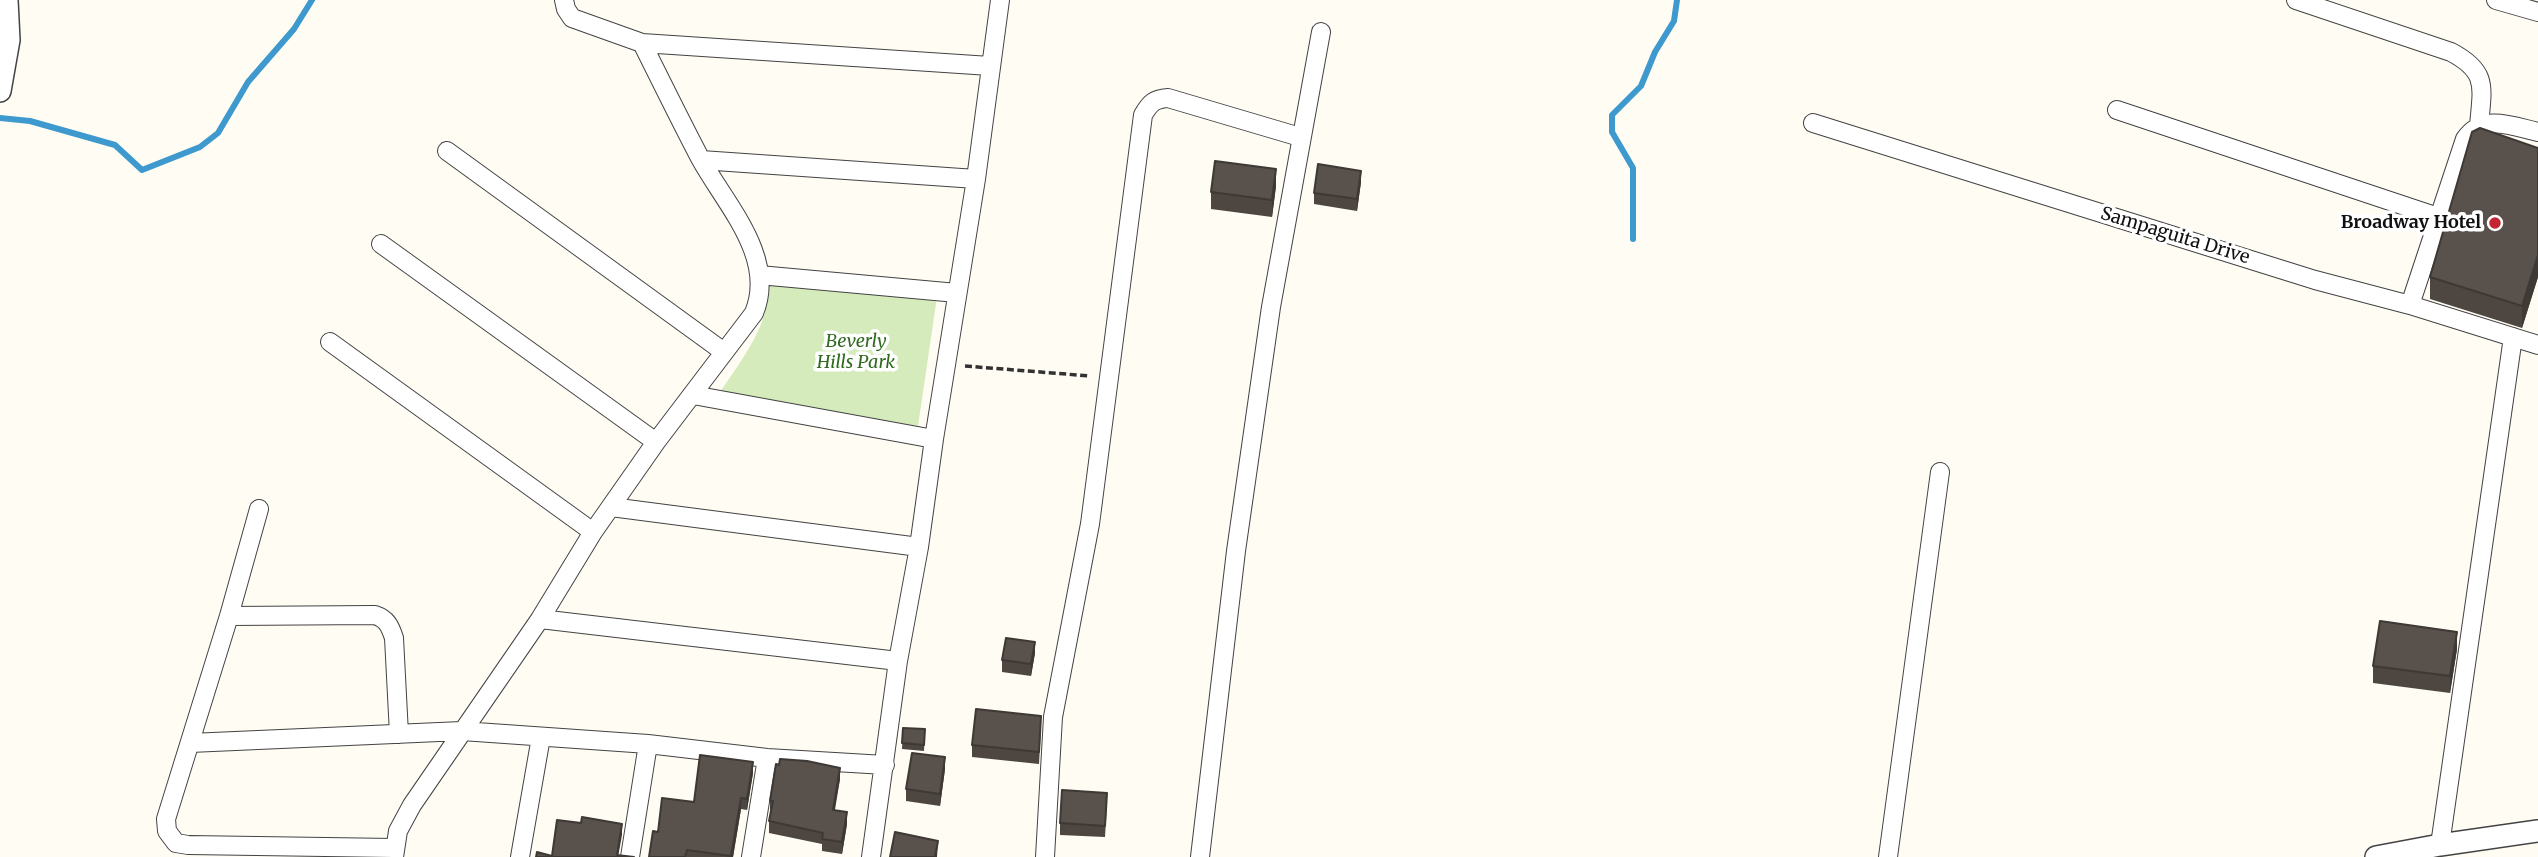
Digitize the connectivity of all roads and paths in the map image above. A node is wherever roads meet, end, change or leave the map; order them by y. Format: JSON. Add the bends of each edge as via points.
{"nodes":[{"id":1,"x":7,"y":0,"type":"edge"},
{"id":2,"x":564,"y":0,"type":"edge"},
{"id":3,"x":1000,"y":0,"type":"edge"},
{"id":4,"x":2296,"y":0,"type":"edge"},
{"id":5,"x":2496,"y":0,"type":"edge"},
{"id":6,"x":2538,"y":12,"type":"edge"},
{"id":7,"x":1321,"y":32,"type":"dead end"},
{"id":8,"x":642,"y":43,"type":"junction"},
{"id":9,"x":989,"y":66,"type":"junction"},
{"id":10,"x":0,"y":91,"type":"edge"},
{"id":11,"x":2117,"y":110,"type":"dead end"},
{"id":12,"x":1814,"y":123,"type":"dead end"},
{"id":13,"x":2479,"y":126,"type":"junction"},
{"id":14,"x":2538,"y":132,"type":"edge"},
{"id":15,"x":1300,"y":137,"type":"junction"},
{"id":16,"x":447,"y":151,"type":"dead end"},
{"id":17,"x":701,"y":160,"type":"junction"},
{"id":18,"x":976,"y":179,"type":"junction"},
{"id":19,"x":2438,"y":217,"type":"junction"},
{"id":20,"x":381,"y":244,"type":"dead end"},
{"id":21,"x":759,"y":275,"type":"junction"},
{"id":22,"x":957,"y":293,"type":"junction"},
{"id":23,"x":2410,"y":305,"type":"junction"},
{"id":24,"x":2513,"y":337,"type":"junction"},
{"id":25,"x":330,"y":342,"type":"dead end"},
{"id":26,"x":2538,"y":345,"type":"edge"},
{"id":27,"x":724,"y":352,"type":"junction"},
{"id":28,"x":946,"y":365,"type":"junction"},
{"id":29,"x":1108,"y":377,"type":"junction"},
{"id":30,"x":693,"y":395,"type":"junction"},
{"id":31,"x":934,"y":439,"type":"junction"},
{"id":32,"x":656,"y":442,"type":"junction"},
{"id":33,"x":1940,"y":472,"type":"dead end"},
{"id":34,"x":611,"y":507,"type":"junction"},
{"id":35,"x":259,"y":509,"type":"dead end"},
{"id":36,"x":593,"y":532,"type":"junction"},
{"id":37,"x":919,"y":547,"type":"junction"},
{"id":38,"x":229,"y":616,"type":"junction"},
{"id":39,"x":540,"y":619,"type":"junction"},
{"id":40,"x":898,"y":661,"type":"junction"},
{"id":41,"x":462,"y":731,"type":"junction"},
{"id":42,"x":399,"y":734,"type":"junction"},
{"id":43,"x":541,"y":737,"type":"junction"},
{"id":44,"x":190,"y":743,"type":"junction"},
{"id":45,"x":648,"y":744,"type":"junction"},
{"id":46,"x":767,"y":758,"type":"junction"},
{"id":47,"x":885,"y":765,"type":"junction"},
{"id":48,"x":2538,"y":831,"type":"edge"},
{"id":49,"x":2440,"y":845,"type":"junction"},
{"id":50,"x":394,"y":852,"type":"edge"},
{"id":51,"x":520,"y":857,"type":"edge"},
{"id":52,"x":630,"y":857,"type":"edge"},
{"id":53,"x":751,"y":857,"type":"edge"},
{"id":54,"x":871,"y":857,"type":"edge"},
{"id":55,"x":1045,"y":857,"type":"edge"},
{"id":56,"x":1200,"y":857,"type":"edge"},
{"id":57,"x":1888,"y":857,"type":"edge"},
{"id":58,"x":2376,"y":857,"type":"edge"}],
"edges":[{"from":1,"to":10,"type":"street","via":[[9,40]]},
{"from":2,"to":8,"type":"street","via":[[572,18]]},
{"from":3,"to":9,"type":"street"},
{"from":4,"to":13,"type":"street","via":[[2468,61],[2481,84]]},
{"from":5,"to":6,"type":"street"},
{"from":7,"to":15,"type":"street"},
{"from":8,"to":9,"type":"street"},
{"from":8,"to":17,"type":"street"},
{"from":9,"to":18,"type":"street"},
{"from":11,"to":19,"type":"street"},
{"from":12,"to":23,"type":"street","name":"Sampaguita Drive","via":[[2315,280]]},
{"from":13,"to":14,"type":"street","via":[[2501,123]]},
{"from":13,"to":19,"type":"street","via":[[2465,139]]},
{"from":15,"to":29,"type":"street","via":[[1187,102],[1168,98],[1150,103],[1143,116]]},
{"from":15,"to":56,"type":"street","via":[[1236,551]]},
{"from":16,"to":27,"type":"street"},
{"from":17,"to":18,"type":"street"},
{"from":17,"to":21,"type":"street","via":[[740,222]]},
{"from":18,"to":22,"type":"street"},
{"from":19,"to":23,"type":"street"},
{"from":20,"to":32,"type":"street"},
{"from":21,"to":22,"type":"street"},
{"from":21,"to":27,"type":"street","via":[[760,300]]},
{"from":22,"to":28,"type":"street"},
{"from":23,"to":24,"type":"street","name":"Sampaguita Drive"},
{"from":24,"to":26,"type":"street","name":"Sampaguita Drive"},
{"from":24,"to":49,"type":"street"},
{"from":25,"to":36,"type":"street"},
{"from":27,"to":30,"type":"street"},
{"from":28,"to":29,"type":"path"},
{"from":28,"to":31,"type":"street"},
{"from":29,"to":55,"type":"street","via":[[1090,524],[1053,717]]},
{"from":30,"to":31,"type":"street"},
{"from":30,"to":32,"type":"street"},
{"from":31,"to":37,"type":"street"},
{"from":32,"to":34,"type":"street"},
{"from":33,"to":57,"type":"street"},
{"from":34,"to":36,"type":"street"},
{"from":34,"to":37,"type":"street"},
{"from":35,"to":38,"type":"street"},
{"from":36,"to":39,"type":"street"},
{"from":37,"to":40,"type":"street"},
{"from":38,"to":42,"type":"street","via":[[384,618],[394,638]]},
{"from":38,"to":44,"type":"street"},
{"from":39,"to":40,"type":"street"},
{"from":39,"to":41,"type":"street"},
{"from":40,"to":47,"type":"street"},
{"from":41,"to":42,"type":"street"},
{"from":41,"to":43,"type":"street"},
{"from":41,"to":50,"type":"street","via":[[412,805],[398,831]]},
{"from":42,"to":44,"type":"street"},
{"from":43,"to":45,"type":"street"},
{"from":43,"to":51,"type":"street"},
{"from":44,"to":50,"type":"street","via":[[166,818],[167,831],[176,844]]},
{"from":45,"to":46,"type":"street"},
{"from":45,"to":52,"type":"street"},
{"from":46,"to":47,"type":"street"},
{"from":46,"to":53,"type":"street"},
{"from":47,"to":54,"type":"street"},
{"from":48,"to":49,"type":"street"},
{"from":49,"to":58,"type":"street"}]}
